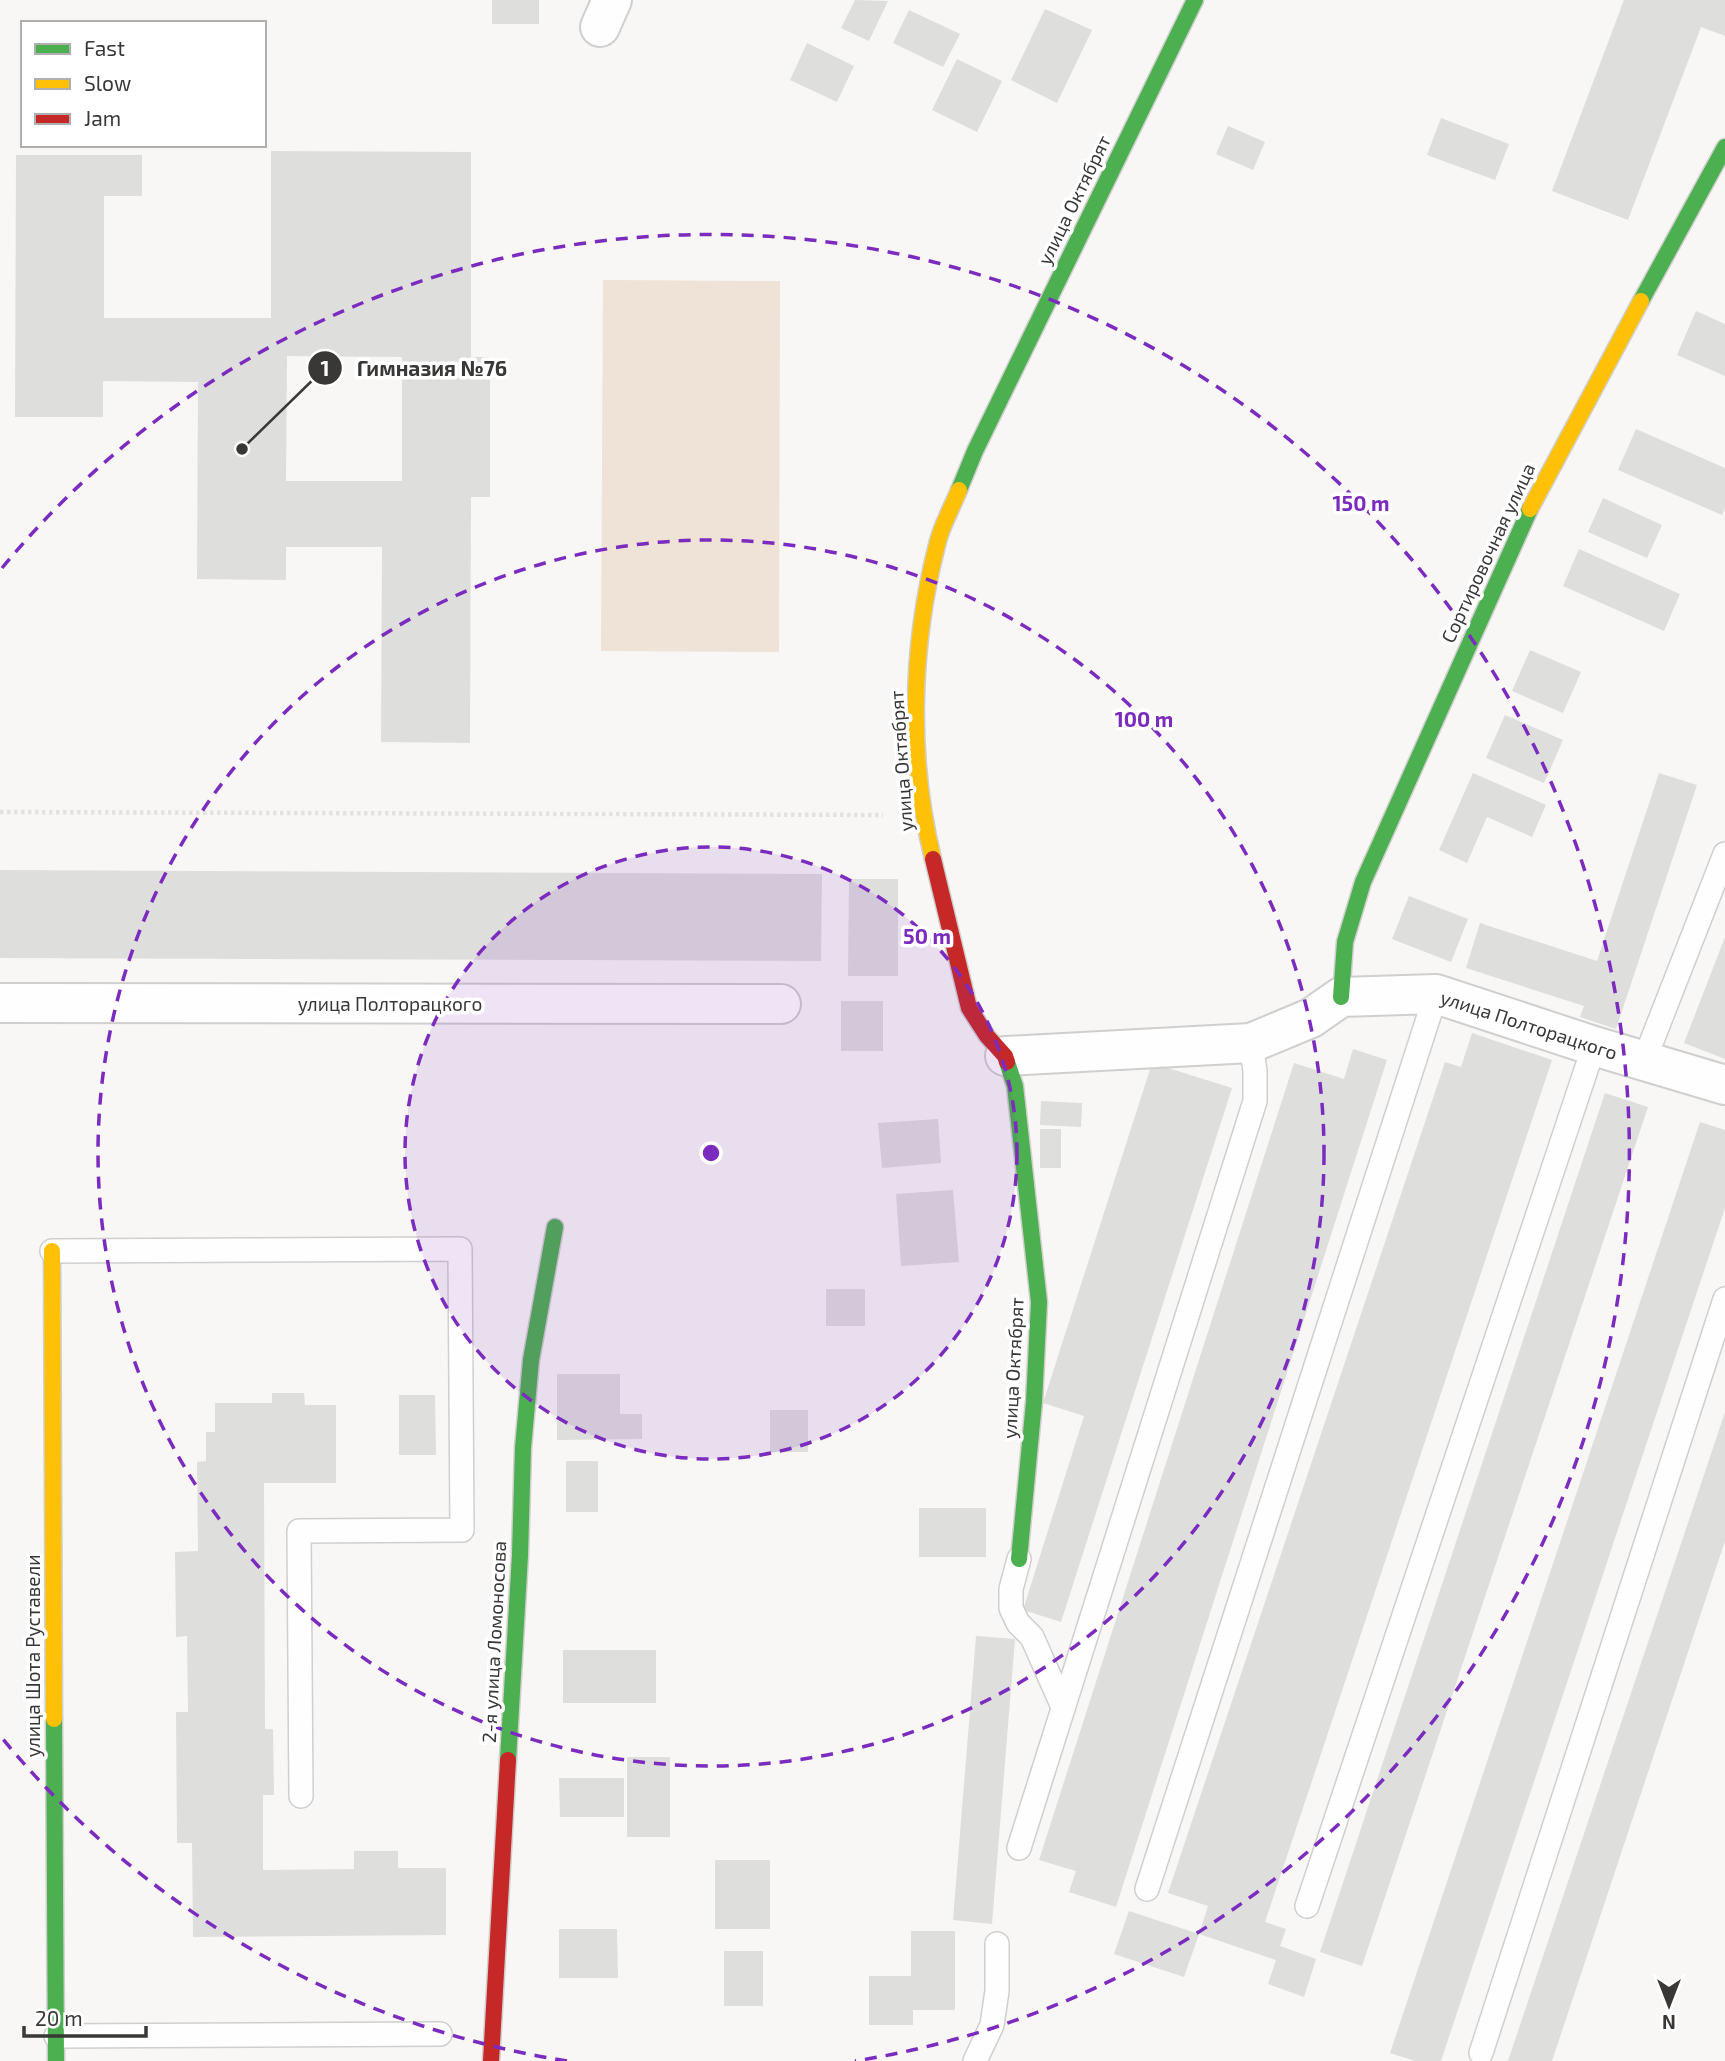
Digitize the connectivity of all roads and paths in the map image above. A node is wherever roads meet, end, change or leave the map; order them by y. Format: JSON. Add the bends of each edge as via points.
{"nodes":[{"id":1,"x":1195,"y":0,"type":"edge"},
{"id":2,"x":1725,"y":147,"type":"edge"},
{"id":3,"x":0,"y":812,"type":"edge"},
{"id":4,"x":922,"y":816,"type":"junction"},
{"id":5,"x":1725,"y":854,"type":"edge"},
{"id":6,"x":1436,"y":994,"type":"junction"},
{"id":7,"x":1341,"y":997,"type":"junction"},
{"id":8,"x":0,"y":1003,"type":"edge"},
{"id":9,"x":781,"y":1004,"type":"dead end"},
{"id":10,"x":1251,"y":1043,"type":"junction"},
{"id":11,"x":1594,"y":1046,"type":"junction"},
{"id":12,"x":1005,"y":1056,"type":"junction"},
{"id":13,"x":1644,"y":1061,"type":"junction"},
{"id":14,"x":1725,"y":1085,"type":"edge"},
{"id":15,"x":555,"y":1227,"type":"dead end"},
{"id":16,"x":52,"y":1251,"type":"joint"},
{"id":17,"x":1725,"y":1299,"type":"edge"},
{"id":18,"x":1019,"y":1559,"type":"joint"},
{"id":19,"x":1063,"y":1707,"type":"junction"},
{"id":20,"x":301,"y":1796,"type":"dead end"},
{"id":21,"x":1019,"y":1848,"type":"dead end"},
{"id":22,"x":1147,"y":1889,"type":"dead end"},
{"id":23,"x":1307,"y":1906,"type":"dead end"},
{"id":24,"x":998,"y":1944,"type":"dead end"},
{"id":25,"x":440,"y":2034,"type":"dead end"},
{"id":26,"x":56,"y":2036,"type":"junction"},
{"id":27,"x":1481,"y":2053,"type":"dead end"},
{"id":28,"x":56,"y":2061,"type":"edge"},
{"id":29,"x":491,"y":2061,"type":"edge"},
{"id":30,"x":975,"y":2061,"type":"edge"}],
"edges":[{"from":1,"to":4,"type":"street","name":"улица Октябрят","via":[[975,451],[937,543],[915,691]]},
{"from":2,"to":7,"type":"street","name":"Сортировочная улица","via":[[1535,495],[1363,882],[1345,942]]},
{"from":3,"to":4,"type":"path"},
{"from":4,"to":12,"type":"street","name":"улица Октябрят","via":[[969,1008]]},
{"from":5,"to":13,"type":"lane"},
{"from":6,"to":7,"type":"street","name":"улица Полторацкого"},
{"from":6,"to":11,"type":"street","name":"улица Полторацкого"},
{"from":6,"to":22,"type":"lane"},
{"from":7,"to":10,"type":"street","via":[[1311,1018]]},
{"from":8,"to":9,"type":"street","name":"улица Полторацкого"},
{"from":10,"to":12,"type":"street"},
{"from":10,"to":19,"type":"lane","via":[[1255,1101]]},
{"from":11,"to":13,"type":"street","name":"улица Полторацкого"},
{"from":11,"to":23,"type":"lane"},
{"from":12,"to":18,"type":"street","name":"улица Октябрят","via":[[1015,1086],[1039,1302]]},
{"from":13,"to":14,"type":"street","name":"улица Полторацкого"},
{"from":15,"to":29,"type":"street","name":"2-я улица Ломоносова","via":[[531,1360],[523,1448]]},
{"from":16,"to":20,"type":"lane","via":[[460,1249],[462,1530],[299,1531]]},
{"from":16,"to":26,"type":"street","name":"улица Шота Руставели"},
{"from":17,"to":27,"type":"lane"},
{"from":18,"to":19,"type":"lane","via":[[1011,1608],[1032,1637]]},
{"from":19,"to":21,"type":"lane"},
{"from":24,"to":30,"type":"lane","via":[[992,2025]]},
{"from":25,"to":26,"type":"lane"},
{"from":26,"to":28,"type":"street","name":"улица Шота Руставели"}]}
